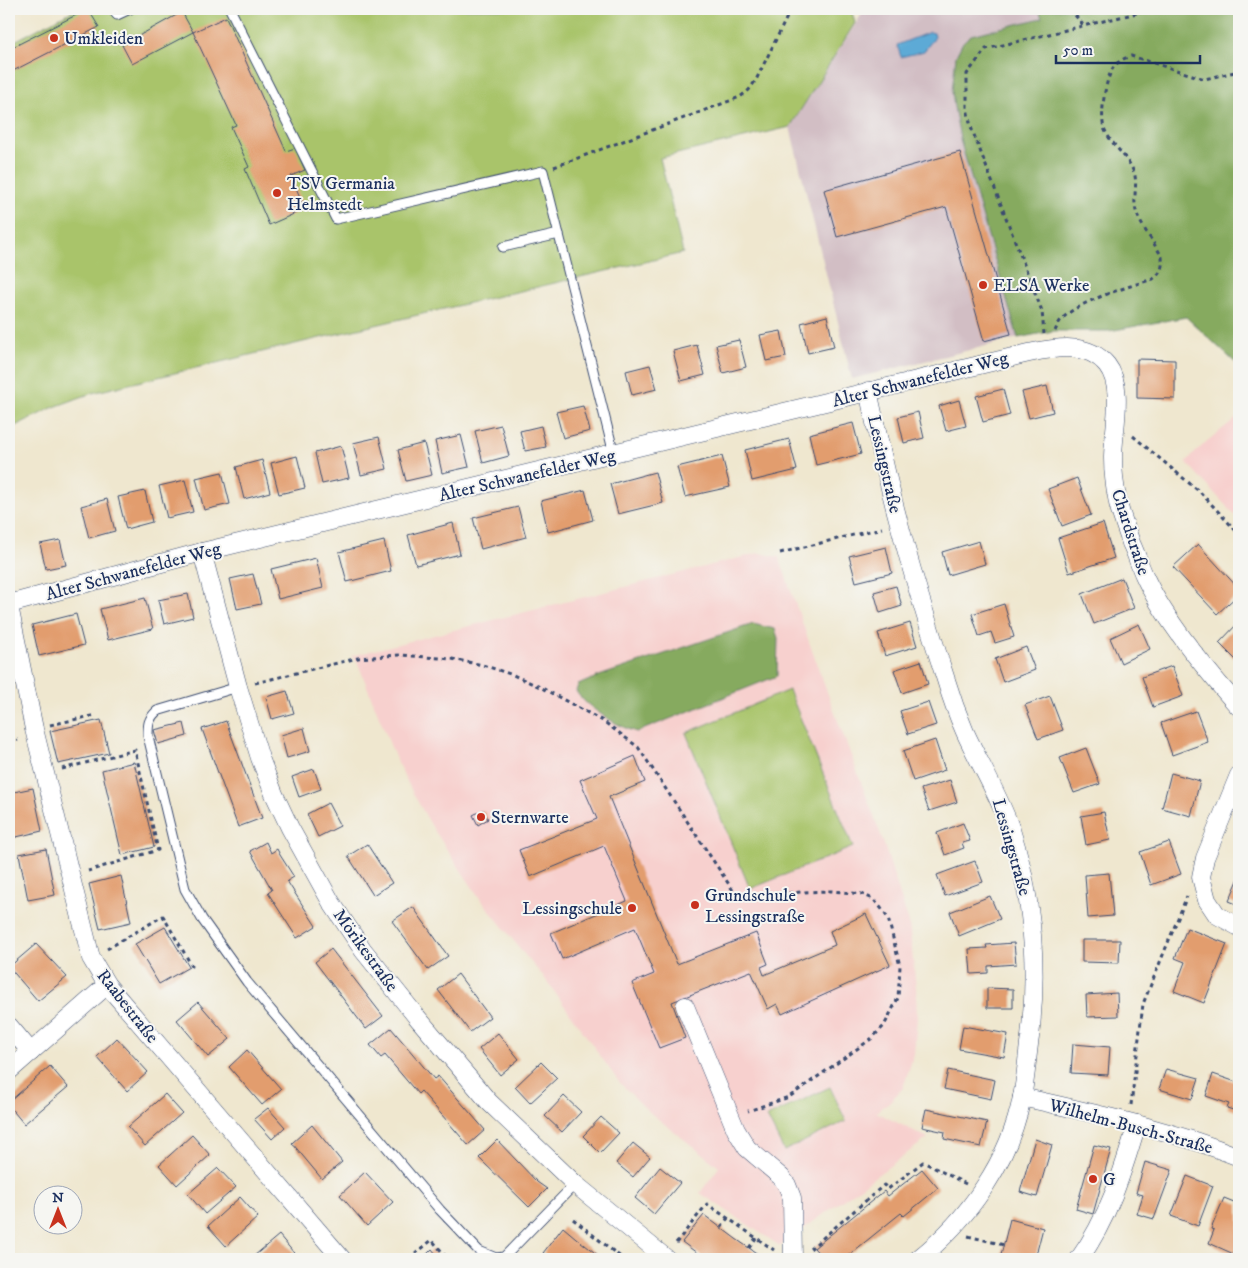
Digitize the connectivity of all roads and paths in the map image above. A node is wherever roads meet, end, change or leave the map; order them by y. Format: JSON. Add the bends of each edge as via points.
{"nodes":[{"id":1,"x":112,"y":9,"type":"edge"},
{"id":2,"x":130,"y":9,"type":"edge"},
{"id":3,"x":230,"y":9,"type":"edge"},
{"id":4,"x":791,"y":9,"type":"edge"},
{"id":5,"x":1070,"y":9,"type":"edge"},
{"id":6,"x":1154,"y":9,"type":"edge"},
{"id":7,"x":1084,"y":26,"type":"junction"},
{"id":8,"x":1239,"y":72,"type":"edge"},
{"id":9,"x":543,"y":171,"type":"junction"},
{"id":10,"x":559,"y":234,"type":"junction"},
{"id":11,"x":503,"y":247,"type":"dead end"},
{"id":12,"x":1046,"y":350,"type":"junction"},
{"id":13,"x":868,"y":392,"type":"junction"},
{"id":14,"x":1116,"y":422,"type":"junction"},
{"id":15,"x":614,"y":454,"type":"junction"},
{"id":16,"x":899,"y":523,"type":"junction"},
{"id":17,"x":1239,"y":534,"type":"edge"},
{"id":18,"x":202,"y":552,"type":"junction"},
{"id":19,"x":780,"y":553,"type":"dead end"},
{"id":20,"x":9,"y":605,"type":"edge"},
{"id":21,"x":238,"y":687,"type":"junction"},
{"id":22,"x":1239,"y":707,"type":"edge"},
{"id":23,"x":96,"y":715,"type":"dead end"},
{"id":24,"x":34,"y":729,"type":"junction"},
{"id":25,"x":45,"y":773,"type":"junction"},
{"id":26,"x":1239,"y":775,"type":"edge"},
{"id":27,"x":71,"y":876,"type":"junction"},
{"id":28,"x":1201,"y":877,"type":"junction"},
{"id":29,"x":1239,"y":927,"type":"edge"},
{"id":30,"x":91,"y":958,"type":"junction"},
{"id":31,"x":194,"y":968,"type":"dead end"},
{"id":32,"x":107,"y":985,"type":"junction"},
{"id":33,"x":685,"y":1006,"type":"dead end"},
{"id":34,"x":9,"y":1026,"type":"edge"},
{"id":35,"x":31,"y":1052,"type":"junction"},
{"id":36,"x":9,"y":1071,"type":"edge"},
{"id":37,"x":1022,"y":1098,"type":"junction"},
{"id":38,"x":731,"y":1117,"type":"junction"},
{"id":39,"x":1133,"y":1123,"type":"junction"},
{"id":40,"x":1239,"y":1157,"type":"edge"},
{"id":41,"x":575,"y":1184,"type":"junction"},
{"id":42,"x":973,"y":1188,"type":"dead end"},
{"id":43,"x":728,"y":1218,"type":"junction"},
{"id":44,"x":573,"y":1219,"type":"dead end"},
{"id":45,"x":721,"y":1227,"type":"dead end"},
{"id":46,"x":950,"y":1231,"type":"junction"},
{"id":47,"x":680,"y":1238,"type":"dead end"},
{"id":48,"x":756,"y":1238,"type":"junction"},
{"id":49,"x":1004,"y":1245,"type":"dead end"},
{"id":50,"x":749,"y":1248,"type":"dead end"},
{"id":51,"x":793,"y":1255,"type":"edge"},
{"id":52,"x":342,"y":1259,"type":"edge"},
{"id":53,"x":409,"y":1259,"type":"edge"},
{"id":54,"x":448,"y":1259,"type":"edge"},
{"id":55,"x":622,"y":1259,"type":"edge"},
{"id":56,"x":668,"y":1259,"type":"edge"},
{"id":57,"x":918,"y":1259,"type":"edge"},
{"id":58,"x":1079,"y":1259,"type":"edge"}],
"edges":[{"from":1,"to":2,"type":"lane","via":[[117,16]]},
{"from":3,"to":9,"type":"lane","via":[[336,219]]},
{"from":4,"to":9,"type":"path","via":[[756,80],[740,97]]},
{"from":5,"to":7,"type":"path"},
{"from":6,"to":7,"type":"path"},
{"from":7,"to":12,"type":"path","via":[[986,49],[967,74],[971,127],[1042,311]]},
{"from":8,"to":12,"type":"path","via":[[1205,78],[1131,56],[1113,68],[1104,98],[1104,126],[1128,160],[1136,185],[1136,210],[1162,257],[1163,265],[1160,274],[1153,279],[1074,308],[1061,319]]},
{"from":9,"to":10,"type":"lane"},
{"from":10,"to":11,"type":"lane"},
{"from":10,"to":15,"type":"lane"},
{"from":12,"to":13,"type":"street","name":"Alter Schwanefelder Weg"},
{"from":12,"to":14,"type":"street","name":"Chardstraße","via":[[1065,347],[1082,350],[1106,364],[1113,374],[1117,392]]},
{"from":13,"to":15,"type":"street","name":"Alter Schwanefelder Weg"},
{"from":13,"to":16,"type":"street","name":"Lessingstraße"},
{"from":14,"to":17,"type":"path","via":[[1201,493]]},
{"from":14,"to":22,"type":"street","name":"Chardstraße","via":[[1114,480],[1119,506],[1144,576],[1163,610]]},
{"from":15,"to":18,"type":"street","name":"Alter Schwanefelder Weg"},
{"from":16,"to":19,"type":"path"},
{"from":16,"to":37,"type":"street","name":"Lessingstraße","via":[[946,681],[965,733],[996,792],[1024,877],[1031,915],[1034,992]]},
{"from":18,"to":20,"type":"street","name":"Alter Schwanefelder Weg"},
{"from":18,"to":21,"type":"street","name":"Mörikestraße"},
{"from":20,"to":24,"type":"street","name":"Raabestraße"},
{"from":21,"to":38,"type":"path","via":[[379,655],[452,659],[513,675],[574,704],[638,747],[738,898],[832,891],[862,894],[873,899],[888,918],[900,966],[898,998],[884,1026],[871,1039],[790,1096]]},
{"from":21,"to":41,"type":"street","name":"Mörikestraße","via":[[260,758],[286,820],[331,902],[358,942],[489,1102]]},
{"from":21,"to":41,"type":"lane","via":[[157,711],[148,724],[148,736],[185,889],[202,919],[254,990],[440,1210],[479,1251],[496,1258],[504,1257]]},
{"from":23,"to":24,"type":"path"},
{"from":24,"to":25,"type":"street","name":"Raabestraße"},
{"from":25,"to":27,"type":"street","name":"Raabestraße"},
{"from":25,"to":27,"type":"path","via":[[135,750],[158,850]]},
{"from":26,"to":28,"type":"street","via":[[1205,858]]},
{"from":27,"to":30,"type":"street","name":"Raabestraße"},
{"from":28,"to":29,"type":"street","via":[[1207,900],[1217,915]]},
{"from":28,"to":39,"type":"path","via":[[1188,893],[1143,1004]]},
{"from":30,"to":31,"type":"path","via":[[163,916]]},
{"from":30,"to":32,"type":"street","name":"Raabestraße"},
{"from":32,"to":35,"type":"street"},
{"from":32,"to":52,"type":"street","name":"Raabestraße"},
{"from":33,"to":38,"type":"street"},
{"from":34,"to":35,"type":"street"},
{"from":35,"to":36,"type":"street"},
{"from":37,"to":39,"type":"street","name":"Wilhelm-Busch-Straße"},
{"from":37,"to":46,"type":"street","name":"Lessingstraße","via":[[1012,1130],[988,1181]]},
{"from":38,"to":51,"type":"street","via":[[747,1148],[787,1184],[792,1198]]},
{"from":39,"to":40,"type":"street","name":"Wilhelm-Busch-Straße","via":[[1186,1137]]},
{"from":39,"to":58,"type":"street","via":[[1126,1160],[1110,1204]]},
{"from":41,"to":56,"type":"street","name":"Mörikestraße"},
{"from":42,"to":51,"type":"path","via":[[924,1162],[888,1189],[884,1185]]},
{"from":43,"to":45,"type":"path"},
{"from":43,"to":47,"type":"path","via":[[707,1204]]},
{"from":43,"to":48,"type":"path"},
{"from":44,"to":55,"type":"path"},
{"from":46,"to":49,"type":"path"},
{"from":46,"to":57,"type":"street","name":"Lessingstraße"},
{"from":48,"to":50,"type":"path"},
{"from":48,"to":51,"type":"path"},
{"from":53,"to":54,"type":"path","via":[[432,1240]]}]}
